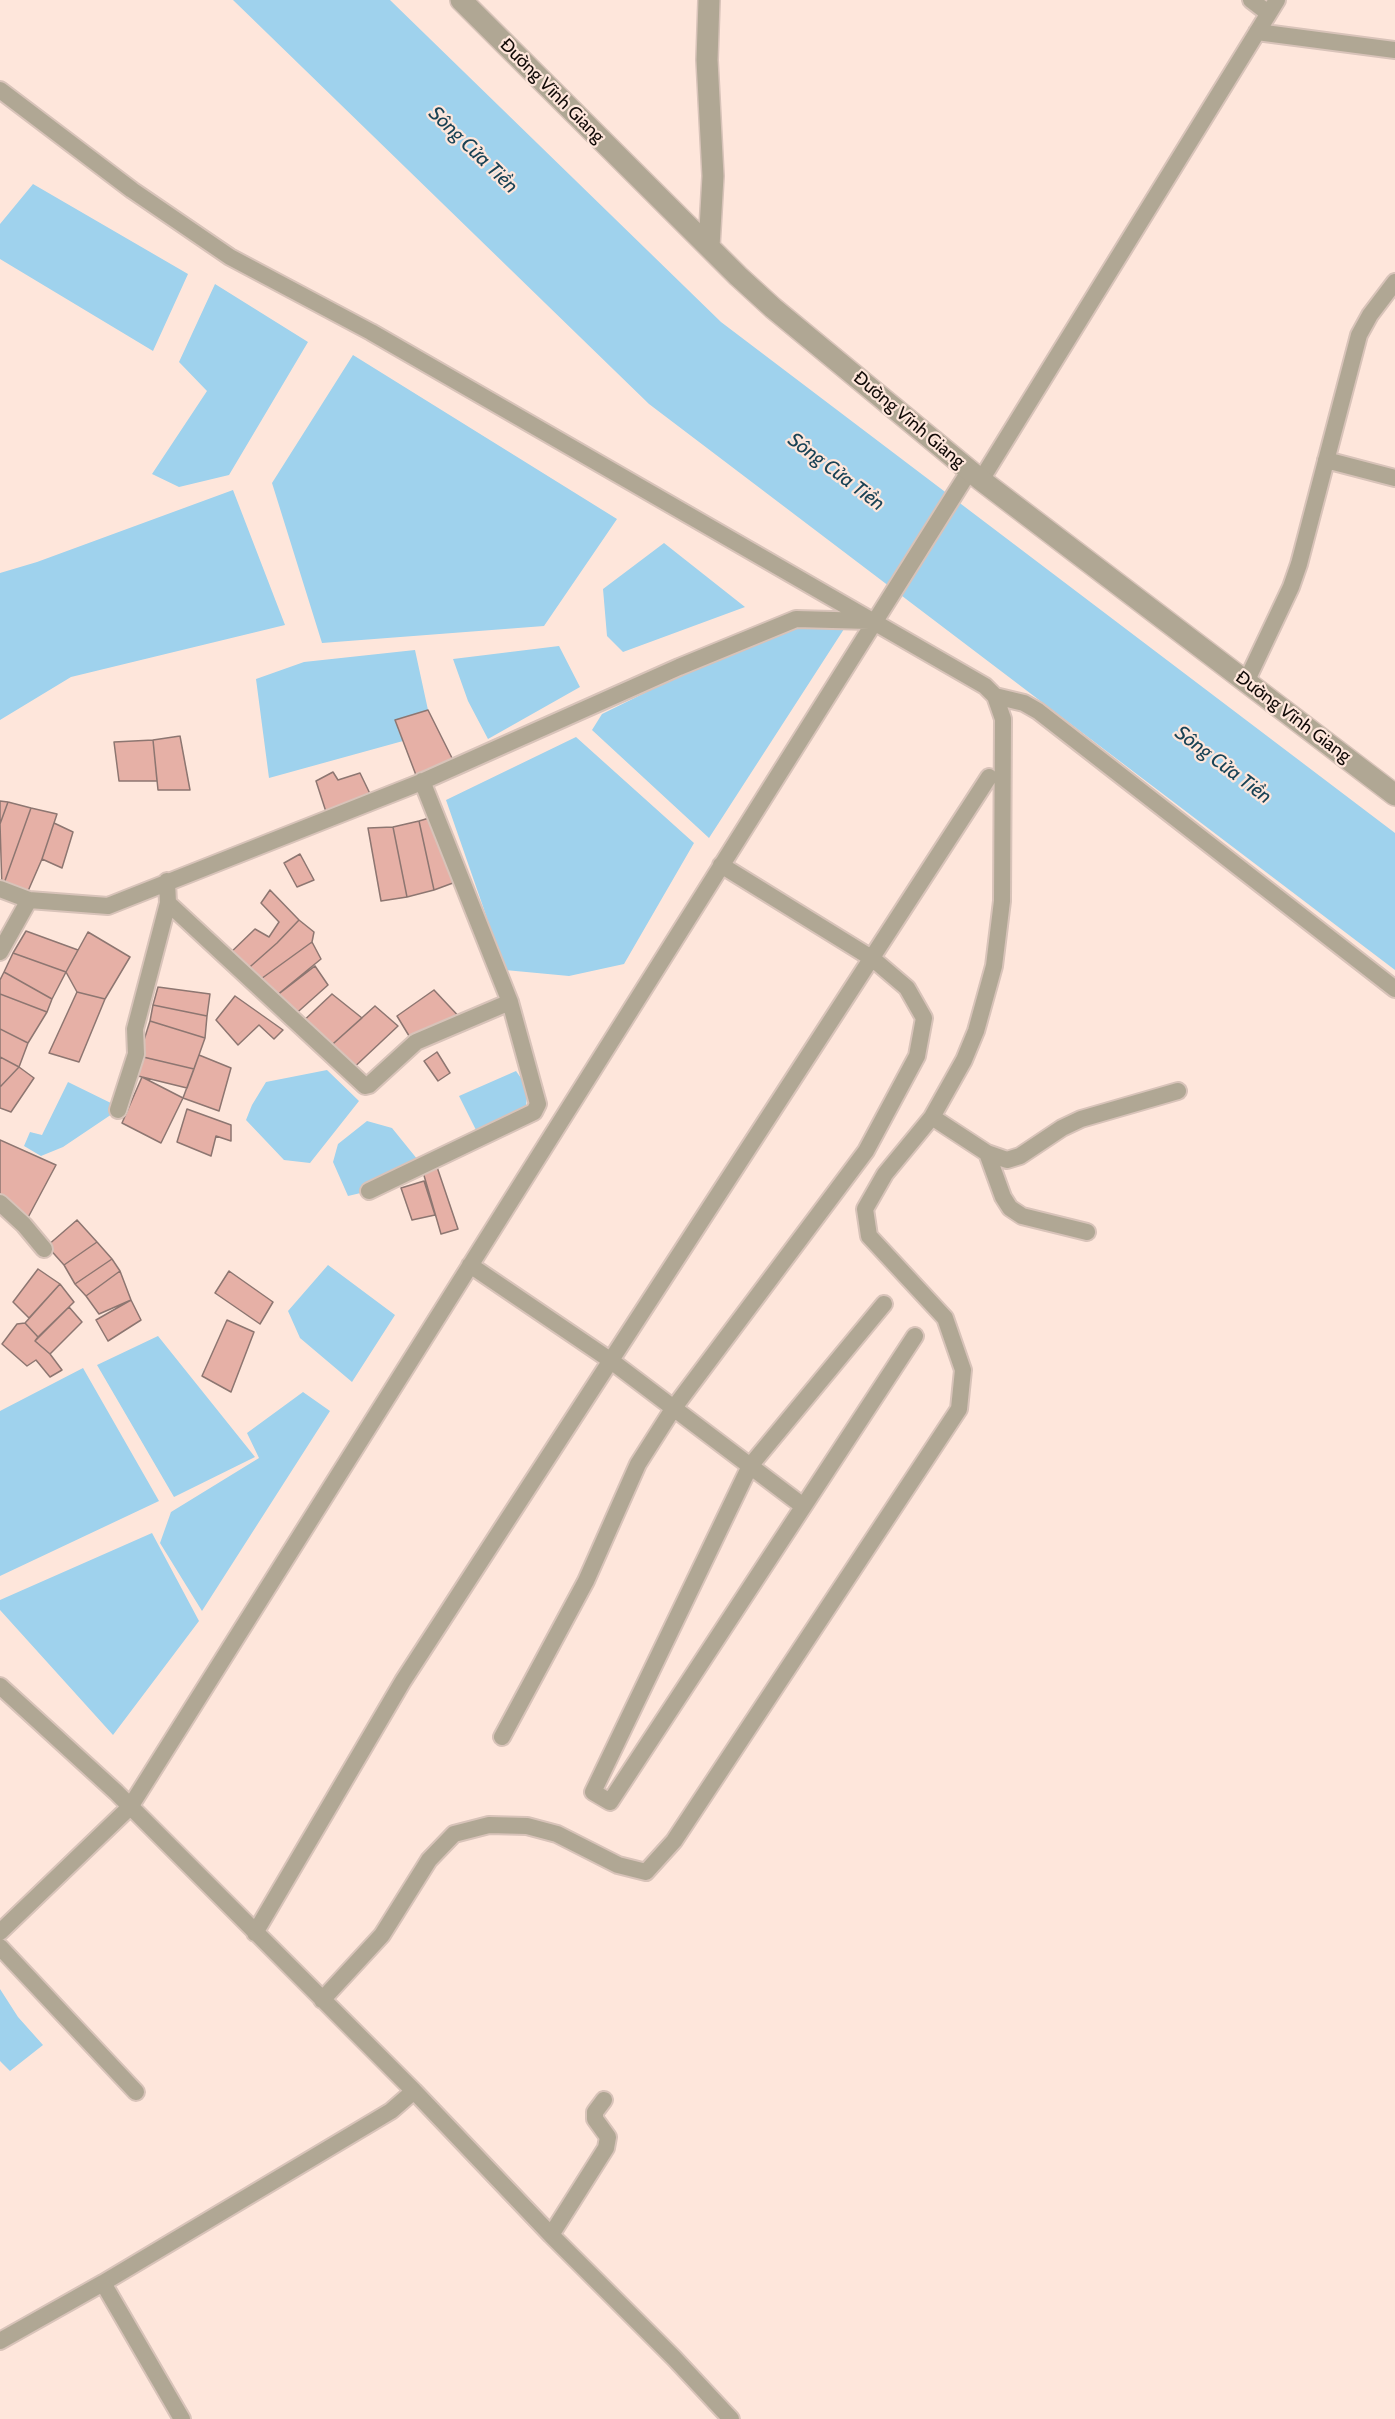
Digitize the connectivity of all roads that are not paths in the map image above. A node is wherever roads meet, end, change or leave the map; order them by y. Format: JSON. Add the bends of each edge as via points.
{"nodes":[{"id":1,"x":460,"y":0,"type":"edge"},
{"id":2,"x":709,"y":0,"type":"edge"},
{"id":3,"x":1251,"y":0,"type":"edge"},
{"id":4,"x":1273,"y":7,"type":"edge"},
{"id":5,"x":1257,"y":32,"type":"junction"},
{"id":6,"x":1395,"y":50,"type":"edge"},
{"id":7,"x":0,"y":90,"type":"edge"},
{"id":8,"x":709,"y":246,"type":"junction"},
{"id":9,"x":1395,"y":282,"type":"edge"},
{"id":10,"x":1326,"y":460,"type":"junction"},
{"id":11,"x":975,"y":475,"type":"junction"},
{"id":12,"x":1395,"y":478,"type":"edge"},
{"id":13,"x":874,"y":621,"type":"junction"},
{"id":14,"x":1246,"y":682,"type":"junction"},
{"id":15,"x":995,"y":696,"type":"junction"},
{"id":16,"x":989,"y":777,"type":"dead end"},
{"id":17,"x":422,"y":781,"type":"junction"},
{"id":18,"x":1395,"y":795,"type":"edge"},
{"id":19,"x":721,"y":865,"type":"junction"},
{"id":20,"x":167,"y":880,"type":"junction"},
{"id":21,"x":0,"y":889,"type":"edge"},
{"id":22,"x":29,"y":900,"type":"junction"},
{"id":23,"x":168,"y":903,"type":"junction"},
{"id":24,"x":0,"y":952,"type":"edge"},
{"id":25,"x":873,"y":958,"type":"junction"},
{"id":26,"x":1395,"y":989,"type":"edge"},
{"id":27,"x":510,"y":1002,"type":"junction"},
{"id":28,"x":1178,"y":1091,"type":"dead end"},
{"id":29,"x":118,"y":1110,"type":"dead end"},
{"id":30,"x":932,"y":1117,"type":"junction"},
{"id":31,"x":987,"y":1153,"type":"junction"},
{"id":32,"x":369,"y":1191,"type":"dead end"},
{"id":33,"x":0,"y":1203,"type":"edge"},
{"id":34,"x":1087,"y":1232,"type":"dead end"},
{"id":35,"x":44,"y":1249,"type":"dead end"},
{"id":36,"x":470,"y":1265,"type":"junction"},
{"id":37,"x":884,"y":1304,"type":"dead end"},
{"id":38,"x":915,"y":1336,"type":"dead end"},
{"id":39,"x":610,"y":1360,"type":"junction"},
{"id":40,"x":673,"y":1409,"type":"junction"},
{"id":41,"x":750,"y":1466,"type":"junction"},
{"id":42,"x":803,"y":1506,"type":"junction"},
{"id":43,"x":0,"y":1686,"type":"edge"},
{"id":44,"x":502,"y":1737,"type":"dead end"},
{"id":45,"x":130,"y":1807,"type":"junction"},
{"id":46,"x":0,"y":1932,"type":"edge"},
{"id":47,"x":255,"y":1933,"type":"junction"},
{"id":48,"x":0,"y":1947,"type":"edge"},
{"id":49,"x":322,"y":2000,"type":"junction"},
{"id":50,"x":414,"y":2091,"type":"junction"},
{"id":51,"x":136,"y":2092,"type":"dead end"},
{"id":52,"x":604,"y":2100,"type":"dead end"},
{"id":53,"x":551,"y":2235,"type":"junction"},
{"id":54,"x":103,"y":2283,"type":"junction"},
{"id":55,"x":0,"y":2341,"type":"edge"},
{"id":56,"x":182,"y":2419,"type":"edge"},
{"id":57,"x":731,"y":2419,"type":"edge"}],
"edges":[{"from":1,"to":8,"type":"street","name":"Đường Vĩnh Giang"},
{"from":2,"to":8,"type":"street","via":[[706,60],[713,176]]},
{"from":3,"to":4,"type":"street"},
{"from":4,"to":5,"type":"street"},
{"from":5,"to":6,"type":"street"},
{"from":5,"to":11,"type":"street"},
{"from":7,"to":13,"type":"street","via":[[132,190],[230,257],[371,332]]},
{"from":8,"to":11,"type":"street","name":"Đường Vĩnh Giang","via":[[773,308]]},
{"from":9,"to":10,"type":"street","via":[[1359,335]]},
{"from":10,"to":12,"type":"street"},
{"from":10,"to":14,"type":"street","via":[[1291,587]]},
{"from":11,"to":13,"type":"street","via":[[954,494]]},
{"from":11,"to":14,"type":"street","name":"Đường Vĩnh Giang"},
{"from":13,"to":15,"type":"street","via":[[985,686]]},
{"from":13,"to":17,"type":"street","via":[[796,619]]},
{"from":13,"to":19,"type":"street"},
{"from":14,"to":18,"type":"street","name":"Đường Vĩnh Giang"},
{"from":15,"to":26,"type":"street","via":[[1038,711]]},
{"from":15,"to":30,"type":"street","via":[[1003,719],[1002,901],[994,966],[971,1045]]},
{"from":16,"to":25,"type":"street"},
{"from":17,"to":20,"type":"street"},
{"from":17,"to":27,"type":"street"},
{"from":19,"to":25,"type":"street"},
{"from":19,"to":36,"type":"street"},
{"from":20,"to":22,"type":"street","via":[[108,906]]},
{"from":20,"to":23,"type":"street"},
{"from":21,"to":22,"type":"street"},
{"from":22,"to":24,"type":"street"},
{"from":23,"to":27,"type":"street","via":[[365,1086],[416,1042]]},
{"from":23,"to":29,"type":"street","via":[[135,1029],[136,1054]]},
{"from":25,"to":39,"type":"street"},
{"from":25,"to":40,"type":"street","via":[[907,988],[924,1018],[916,1056],[866,1150]]},
{"from":27,"to":32,"type":"street","via":[[537,1108]]},
{"from":28,"to":31,"type":"street","via":[[1081,1119],[1014,1159]]},
{"from":30,"to":31,"type":"street"},
{"from":30,"to":49,"type":"street","via":[[885,1174],[865,1209],[869,1236],[945,1318],[963,1370],[959,1409],[674,1841],[646,1872],[618,1864],[557,1834],[527,1826],[489,1825],[454,1834],[429,1860],[382,1935]]},
{"from":31,"to":34,"type":"street","via":[[1010,1208],[1022,1216]]},
{"from":33,"to":35,"type":"street"},
{"from":36,"to":39,"type":"street"},
{"from":36,"to":45,"type":"street"},
{"from":37,"to":41,"type":"street"},
{"from":38,"to":42,"type":"street"},
{"from":39,"to":40,"type":"street"},
{"from":39,"to":47,"type":"street","via":[[403,1681]]},
{"from":40,"to":41,"type":"street"},
{"from":40,"to":44,"type":"street","via":[[638,1464],[586,1581]]},
{"from":41,"to":42,"type":"street"},
{"from":41,"to":42,"type":"street","via":[[593,1792],[610,1802]]},
{"from":43,"to":45,"type":"street"},
{"from":45,"to":46,"type":"street"},
{"from":45,"to":47,"type":"street"},
{"from":47,"to":49,"type":"street"},
{"from":48,"to":51,"type":"street"},
{"from":49,"to":50,"type":"street"},
{"from":50,"to":53,"type":"street"},
{"from":50,"to":54,"type":"street","via":[[391,2111]]},
{"from":52,"to":53,"type":"street","via":[[595,2119],[608,2137],[606,2148]]},
{"from":53,"to":57,"type":"street"},
{"from":54,"to":55,"type":"street"},
{"from":54,"to":56,"type":"street"}]}
